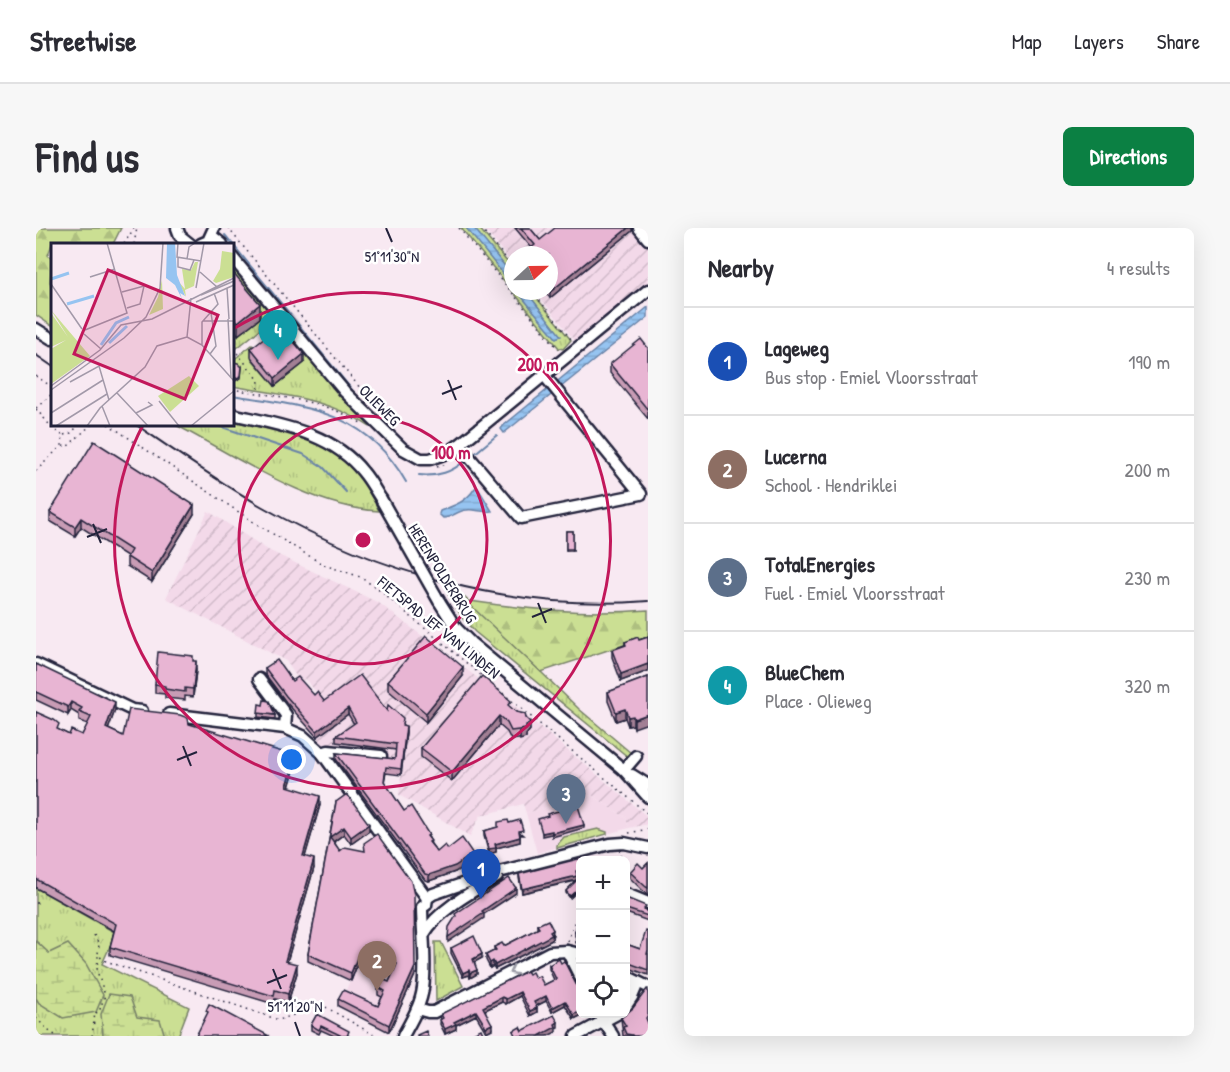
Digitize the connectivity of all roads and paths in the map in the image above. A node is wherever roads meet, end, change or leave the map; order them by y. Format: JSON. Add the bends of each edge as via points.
{"nodes":[{"id":1,"x":135,"y":228,"type":"edge"},
{"id":2,"x":177,"y":228,"type":"edge"},
{"id":3,"x":228,"y":228,"type":"edge"},
{"id":4,"x":459,"y":228,"type":"edge"},
{"id":5,"x":481,"y":228,"type":"edge"},
{"id":6,"x":639,"y":228,"type":"edge"},
{"id":7,"x":213,"y":232,"type":"edge"},
{"id":8,"x":648,"y":239,"type":"edge"},
{"id":9,"x":125,"y":243,"type":"edge"},
{"id":10,"x":186,"y":243,"type":"edge"},
{"id":11,"x":203,"y":243,"type":"edge"},
{"id":12,"x":504,"y":256,"type":"edge"},
{"id":13,"x":234,"y":259,"type":"edge"},
{"id":14,"x":648,"y":290,"type":"edge"},
{"id":15,"x":539,"y":300,"type":"edge"},
{"id":16,"x":36,"y":329,"type":"edge"},
{"id":17,"x":51,"y":338,"type":"edge"},
{"id":18,"x":574,"y":342,"type":"dead end"},
{"id":19,"x":237,"y":353,"type":"dead end"},
{"id":20,"x":565,"y":358,"type":"junction"},
{"id":21,"x":544,"y":375,"type":"junction"},
{"id":22,"x":36,"y":376,"type":"edge"},
{"id":23,"x":51,"y":386,"type":"edge"},
{"id":24,"x":234,"y":389,"type":"edge"},
{"id":25,"x":257,"y":393,"type":"junction"},
{"id":26,"x":51,"y":395,"type":"edge"},
{"id":27,"x":36,"y":408,"type":"edge"},
{"id":28,"x":234,"y":414,"type":"edge"},
{"id":29,"x":384,"y":418,"type":"dead end"},
{"id":30,"x":79,"y":426,"type":"edge"},
{"id":31,"x":90,"y":426,"type":"edge"},
{"id":32,"x":111,"y":426,"type":"edge"},
{"id":33,"x":367,"y":427,"type":"dead end"},
{"id":34,"x":63,"y":435,"type":"junction"},
{"id":35,"x":62,"y":445,"type":"junction"},
{"id":36,"x":459,"y":445,"type":"junction"},
{"id":37,"x":448,"y":463,"type":"dead end"},
{"id":38,"x":431,"y":468,"type":"dead end"},
{"id":39,"x":36,"y":471,"type":"edge"},
{"id":40,"x":36,"y":664,"type":"edge"},
{"id":41,"x":259,"y":679,"type":"dead end"},
{"id":42,"x":285,"y":728,"type":"junction"},
{"id":43,"x":322,"y":753,"type":"junction"},
{"id":44,"x":381,"y":756,"type":"edge"},
{"id":45,"x":636,"y":756,"type":"dead end"},
{"id":46,"x":624,"y":770,"type":"junction"},
{"id":47,"x":648,"y":785,"type":"edge"},
{"id":48,"x":648,"y":797,"type":"edge"},
{"id":49,"x":648,"y":814,"type":"edge"},
{"id":50,"x":622,"y":848,"type":"dead end"},
{"id":51,"x":648,"y":848,"type":"edge"},
{"id":52,"x":627,"y":850,"type":"dead end"},
{"id":53,"x":510,"y":870,"type":"junction"},
{"id":54,"x":630,"y":896,"type":"edge"},
{"id":55,"x":430,"y":899,"type":"junction"},
{"id":56,"x":648,"y":903,"type":"edge"},
{"id":57,"x":578,"y":910,"type":"edge"},
{"id":58,"x":442,"y":913,"type":"junction"},
{"id":59,"x":424,"y":934,"type":"junction"},
{"id":60,"x":94,"y":935,"type":"dead end"},
{"id":61,"x":567,"y":951,"type":"junction"},
{"id":62,"x":576,"y":953,"type":"edge"},
{"id":63,"x":98,"y":954,"type":"junction"},
{"id":64,"x":576,"y":969,"type":"edge"},
{"id":65,"x":643,"y":985,"type":"edge"},
{"id":66,"x":630,"y":1001,"type":"edge"},
{"id":67,"x":417,"y":1009,"type":"junction"},
{"id":68,"x":36,"y":1018,"type":"edge"},
{"id":69,"x":601,"y":1018,"type":"edge"},
{"id":70,"x":58,"y":1036,"type":"edge"},
{"id":71,"x":92,"y":1036,"type":"edge"},
{"id":72,"x":376,"y":1036,"type":"edge"},
{"id":73,"x":403,"y":1036,"type":"edge"},
{"id":74,"x":576,"y":1036,"type":"edge"},
{"id":75,"x":613,"y":1036,"type":"edge"}],
"edges":[{"from":1,"to":9,"type":"path"},
{"from":2,"to":10,"type":"street"},
{"from":3,"to":29,"type":"path"},
{"from":4,"to":20,"type":"path"},
{"from":5,"to":12,"type":"path"},
{"from":6,"to":8,"type":"street"},
{"from":7,"to":11,"type":"street"},
{"from":13,"to":36,"type":"street","name":"OLIEWEG","via":[[345,392],[403,449],[430,459]]},
{"from":14,"to":20,"type":"street","name":"OLIEWEG"},
{"from":15,"to":18,"type":"path"},
{"from":16,"to":17,"type":"street"},
{"from":19,"to":25,"type":"path","via":[[259,380]]},
{"from":20,"to":21,"type":"street","name":"OLIEWEG"},
{"from":21,"to":36,"type":"street","name":"OLIEWEG"},
{"from":21,"to":36,"type":"street","via":[[641,494],[521,518]]},
{"from":22,"to":23,"type":"path"},
{"from":24,"to":25,"type":"path"},
{"from":25,"to":33,"type":"path","via":[[325,406]]},
{"from":26,"to":27,"type":"path"},
{"from":27,"to":34,"type":"path"},
{"from":28,"to":46,"type":"street","name":"HERENPOLDERBRUG","bridge":true,"via":[[320,438],[358,466],[456,628]]},
{"from":30,"to":34,"type":"path"},
{"from":31,"to":35,"type":"path","via":[[67,447]]},
{"from":32,"to":49,"type":"path","name":"FIETSPAD JEF VAN LINDEN","via":[[324,565],[358,576],[374,586]]},
{"from":34,"to":35,"type":"path"},
{"from":35,"to":39,"type":"path"},
{"from":37,"to":38,"type":"path"},
{"from":40,"to":42,"type":"street","via":[[132,710]]},
{"from":41,"to":42,"type":"street","via":[[286,715]]},
{"from":42,"to":43,"type":"street","via":[[303,736]]},
{"from":43,"to":44,"type":"street"},
{"from":43,"to":55,"type":"street"},
{"from":45,"to":46,"type":"street"},
{"from":46,"to":47,"type":"street","name":"HERENPOLDERBRUG"},
{"from":46,"to":48,"type":"street","name":"HERENPOLDERBRUG"},
{"from":50,"to":52,"type":"path"},
{"from":51,"to":53,"type":"street","via":[[610,844]]},
{"from":53,"to":55,"type":"street","via":[[473,879]]},
{"from":53,"to":58,"type":"street"},
{"from":54,"to":56,"type":"street"},
{"from":55,"to":58,"type":"street","via":[[429,912]]},
{"from":55,"to":58,"type":"street","via":[[444,896],[448,905]]},
{"from":55,"to":59,"type":"street","via":[[422,907]]},
{"from":57,"to":61,"type":"path"},
{"from":58,"to":59,"type":"street"},
{"from":59,"to":67,"type":"street","via":[[423,988]]},
{"from":60,"to":63,"type":"path","via":[[99,944]]},
{"from":61,"to":62,"type":"street"},
{"from":61,"to":64,"type":"street"},
{"from":61,"to":67,"type":"street","one_way":true,"via":[[550,952],[435,1012]]},
{"from":63,"to":71,"type":"path","via":[[97,971],[105,995],[99,1012],[95,1013]]},
{"from":63,"to":72,"type":"path","via":[[103,960],[279,1020],[322,1005]]},
{"from":65,"to":66,"type":"street"},
{"from":67,"to":73,"type":"street"},
{"from":68,"to":70,"type":"path"},
{"from":69,"to":74,"type":"street"},
{"from":69,"to":75,"type":"street"}]}
